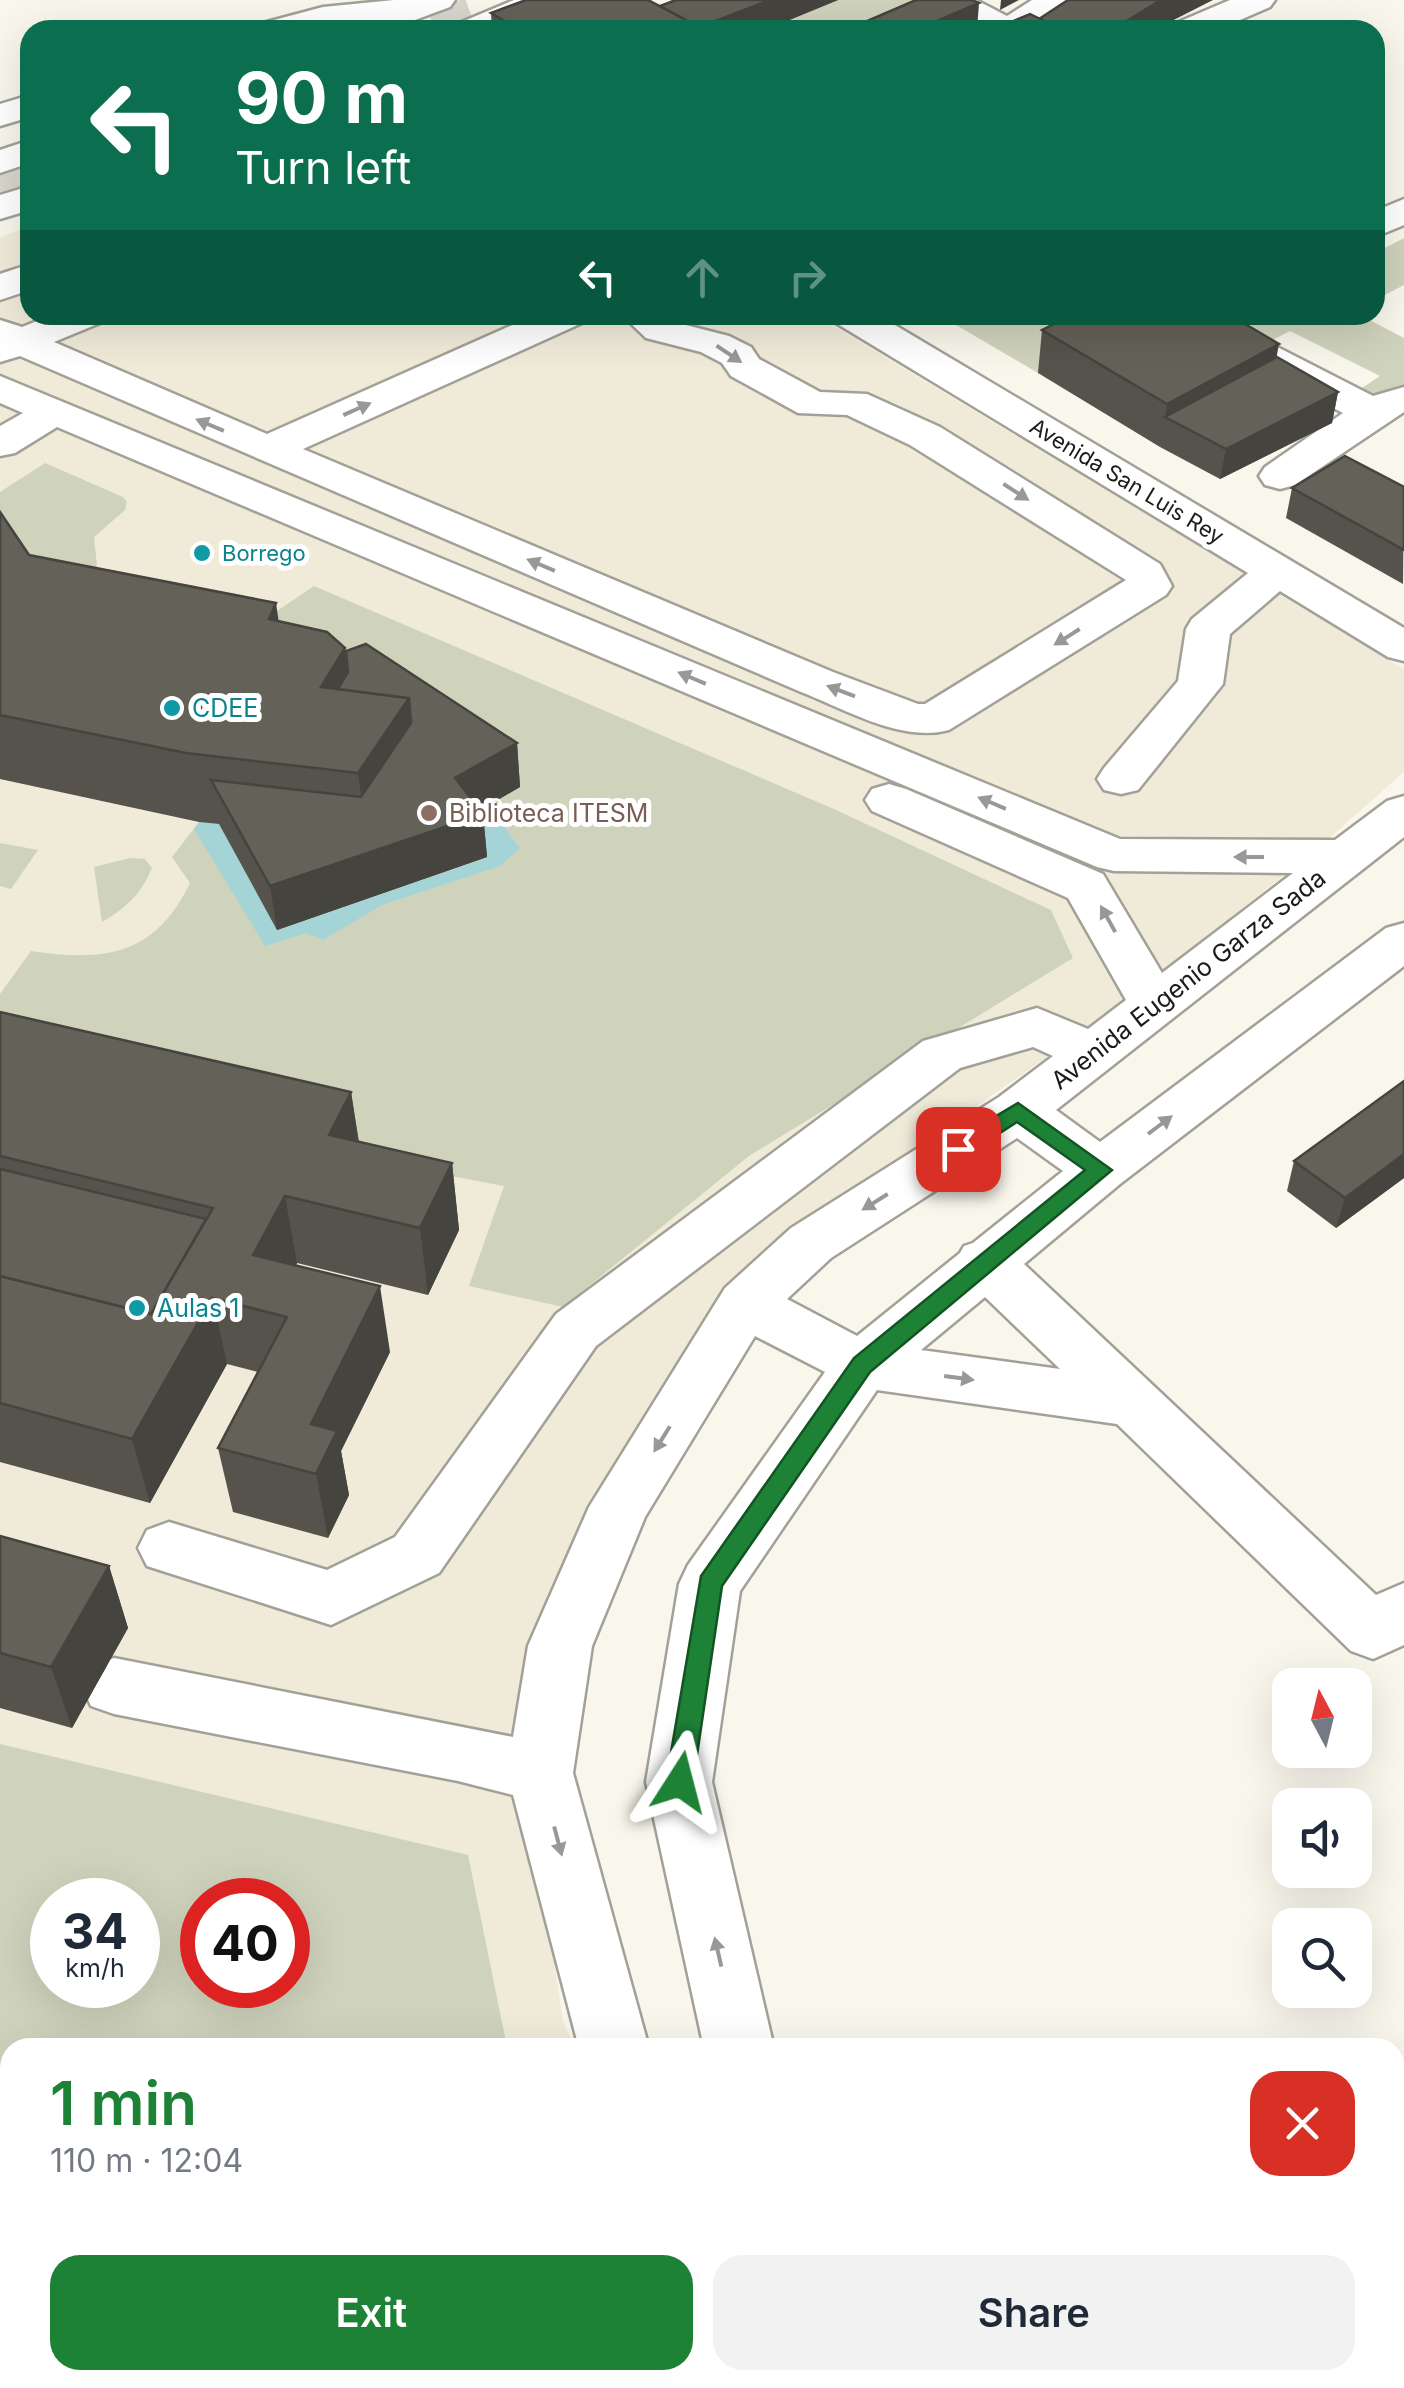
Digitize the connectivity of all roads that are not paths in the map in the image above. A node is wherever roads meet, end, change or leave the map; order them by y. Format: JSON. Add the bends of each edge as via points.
{"nodes":[{"id":1,"x":531,"y":0,"type":"edge"},
{"id":2,"x":543,"y":0,"type":"edge"},
{"id":3,"x":1054,"y":0,"type":"edge"},
{"id":4,"x":1258,"y":0,"type":"edge"},
{"id":5,"x":1276,"y":0,"type":"edge"},
{"id":6,"x":959,"y":2,"type":"edge"},
{"id":7,"x":427,"y":4,"type":"edge"},
{"id":8,"x":312,"y":20,"type":"edge"},
{"id":9,"x":384,"y":20,"type":"edge"},
{"id":10,"x":480,"y":20,"type":"tunnel mouth"},
{"id":11,"x":481,"y":20,"type":"tunnel mouth"},
{"id":12,"x":991,"y":20,"type":"edge"},
{"id":13,"x":1024,"y":20,"type":"edge"},
{"id":14,"x":1211,"y":20,"type":"edge"},
{"id":15,"x":1259,"y":20,"type":"edge"},
{"id":16,"x":57,"y":325,"type":"edge"},
{"id":17,"x":546,"y":325,"type":"edge"},
{"id":18,"x":654,"y":325,"type":"edge"},
{"id":19,"x":867,"y":325,"type":"edge"},
{"id":20,"x":1215,"y":325,"type":"edge"},
{"id":21,"x":7,"y":342,"type":"edge"},
{"id":22,"x":0,"y":388,"type":"edge"},
{"id":23,"x":1388,"y":404,"type":"edge"},
{"id":24,"x":23,"y":421,"type":"edge"},
{"id":25,"x":268,"y":449,"type":"junction"},
{"id":26,"x":1280,"y":476,"type":"dead end"},
{"id":27,"x":1277,"y":571,"type":"junction"},
{"id":28,"x":1404,"y":647,"type":"edge"},
{"id":29,"x":740,"y":649,"type":"junction"},
{"id":30,"x":782,"y":715,"type":"junction"},
{"id":31,"x":1121,"y":778,"type":"dead end"},
{"id":32,"x":1404,"y":812,"type":"edge"},
{"id":33,"x":1025,"y":839,"type":"junction"},
{"id":34,"x":1346,"y":856,"type":"junction"},
{"id":35,"x":1404,"y":940,"type":"edge"},
{"id":36,"x":1154,"y":1004,"type":"junction"},
{"id":37,"x":1093,"y":1052,"type":"junction"},
{"id":38,"x":1018,"y":1112,"type":"junction"},
{"id":39,"x":1101,"y":1170,"type":"junction"},
{"id":40,"x":984,"y":1262,"type":"junction"},
{"id":41,"x":745,"y":1304,"type":"junction"},
{"id":42,"x":862,"y":1365,"type":"junction"},
{"id":43,"x":1127,"y":1402,"type":"junction"},
{"id":44,"x":169,"y":1548,"type":"dead end"},
{"id":45,"x":1404,"y":1610,"type":"edge"},
{"id":46,"x":114,"y":1686,"type":"dead end"},
{"id":47,"x":540,"y":1773,"type":"junction"},
{"id":48,"x":611,"y":2038,"type":"edge"},
{"id":49,"x":738,"y":2038,"type":"edge"}],
"edges":[{"from":1,"to":10,"type":"main road"},
{"from":2,"to":11,"type":"main road"},
{"from":3,"to":13,"type":"main road"},
{"from":4,"to":14,"type":"main road"},
{"from":5,"to":15,"type":"main road"},
{"from":6,"to":12,"type":"main road"},
{"from":7,"to":8,"type":"main road"},
{"from":7,"to":9,"type":"main road"},
{"from":16,"to":21,"type":"main road"},
{"from":25,"to":17,"type":"main road","one_way":true},
{"from":18,"to":29,"type":"main road","one_way":true,"via":[[738,355],[745,367],[812,404],[853,404],[925,436],[1146,573],[1150,586],[933,720],[912,718]]},
{"from":19,"to":27,"type":"main road","name":"Avenida San Luis Rey"},
{"from":20,"to":23,"type":"main road"},
{"from":25,"to":21,"type":"main road","one_way":true},
{"from":22,"to":24,"type":"main road"},
{"from":23,"to":26,"type":"main road"},
{"from":30,"to":24,"type":"main road","one_way":true},
{"from":24,"to":33,"type":"main road","via":[[190,486],[321,551]]},
{"from":29,"to":25,"type":"main road","one_way":true},
{"from":27,"to":28,"type":"main road","name":"Avenida San Luis Rey"},
{"from":27,"to":31,"type":"main road","via":[[1208,629],[1200,684]]},
{"from":29,"to":30,"type":"main road"},
{"from":33,"to":30,"type":"main road","one_way":true},
{"from":32,"to":34,"type":"main road","name":"Avenida Eugenio Garza Sada"},
{"from":34,"to":33,"type":"main road","one_way":true,"via":[[1136,858]]},
{"from":36,"to":33,"type":"main road","one_way":true,"via":[[1097,899]]},
{"from":34,"to":36,"type":"main road","name":"Avenida Eugenio Garza Sada"},
{"from":39,"to":35,"type":"main road","one_way":true},
{"from":36,"to":37,"type":"main road","name":"Avenida Eugenio Garza Sada"},
{"from":37,"to":38,"type":"main road","name":"Avenida Eugenio Garza Sada"},
{"from":37,"to":44,"type":"main road","via":[[1036,1027],[942,1054],[576,1330],[417,1554],[331,1598]]},
{"from":38,"to":39,"type":"main road"},
{"from":38,"to":41,"type":"main road","name":"Avenida Eugenio Garza Sada","one_way":true,"via":[[811,1243]]},
{"from":39,"to":40,"type":"main road"},
{"from":40,"to":42,"type":"main road"},
{"from":40,"to":43,"type":"main road"},
{"from":41,"to":42,"type":"main road"},
{"from":41,"to":47,"type":"main road","name":"Avenida Eugenio Garza Sada","one_way":true,"via":[[619,1507],[560,1646]]},
{"from":42,"to":43,"type":"main road","one_way":true},
{"from":49,"to":42,"type":"main road","one_way":true,"via":[[680,1782],[710,1584]]},
{"from":43,"to":45,"type":"main road","via":[[1374,1632]]},
{"from":46,"to":47,"type":"main road"},
{"from":47,"to":48,"type":"main road","name":"Avenida Eugenio Garza Sada","one_way":true}]}
